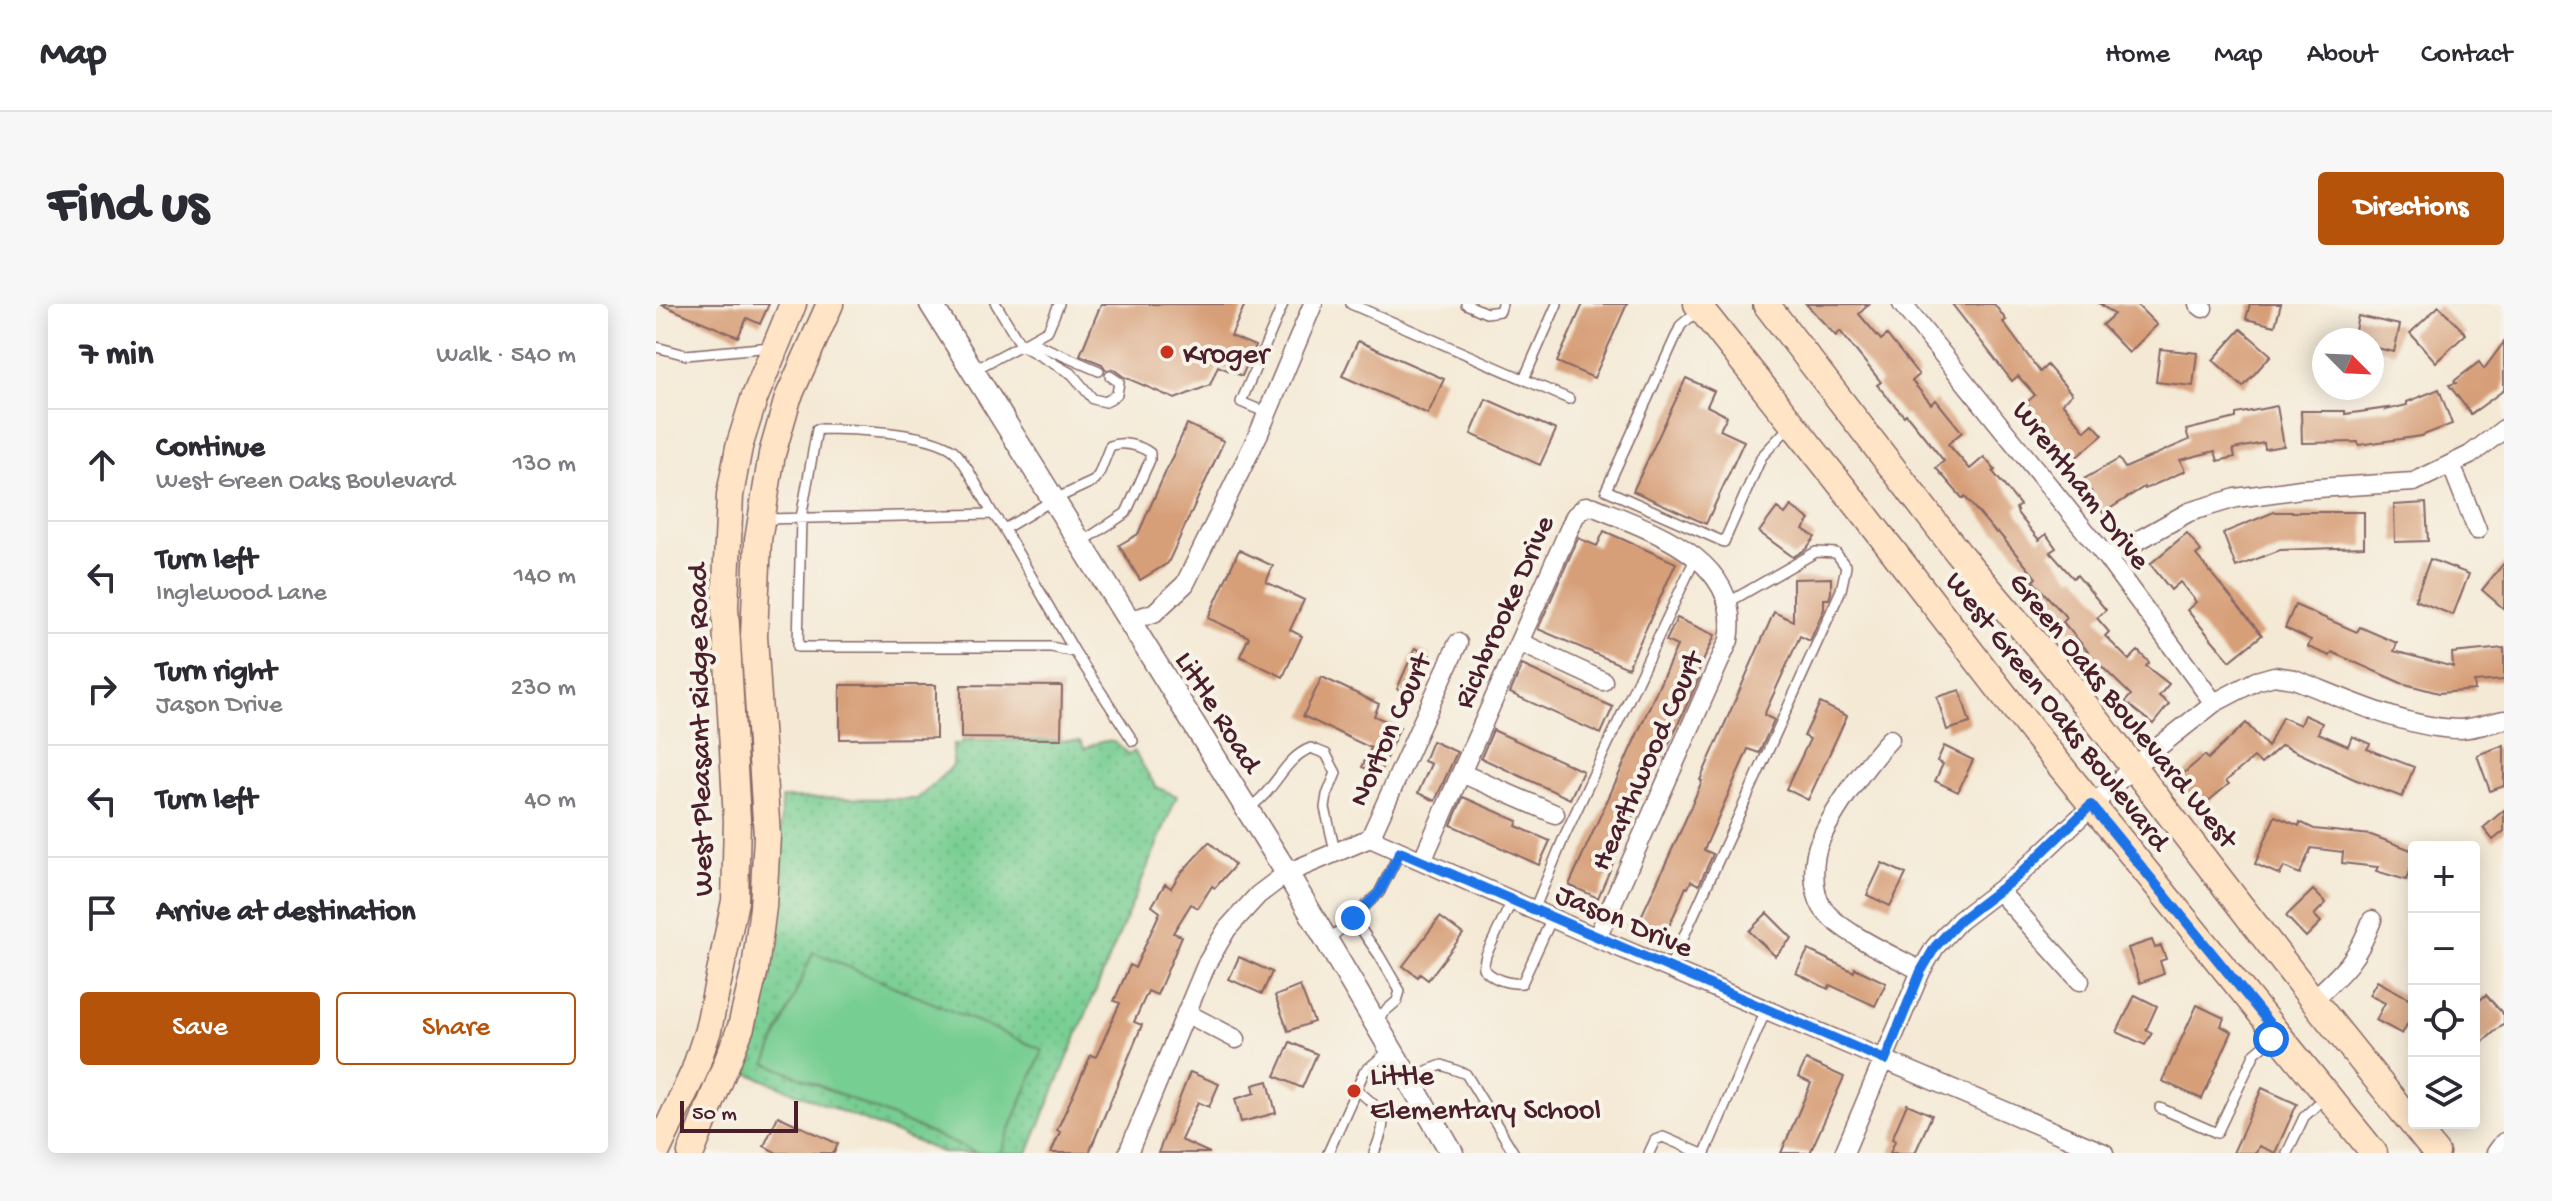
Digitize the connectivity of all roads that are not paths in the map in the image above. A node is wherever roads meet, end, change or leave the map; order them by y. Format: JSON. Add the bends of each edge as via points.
{"nodes":[{"id":1,"x":793,"y":304,"type":"edge"},
{"id":2,"x":830,"y":304,"type":"edge"},
{"id":3,"x":931,"y":304,"type":"edge"},
{"id":4,"x":996,"y":304,"type":"edge"},
{"id":5,"x":1059,"y":304,"type":"edge"},
{"id":6,"x":1283,"y":304,"type":"edge"},
{"id":7,"x":1313,"y":304,"type":"edge"},
{"id":8,"x":1351,"y":304,"type":"edge"},
{"id":9,"x":1466,"y":304,"type":"edge"},
{"id":10,"x":1502,"y":304,"type":"edge"},
{"id":11,"x":1557,"y":304,"type":"edge"},
{"id":12,"x":1766,"y":304,"type":"edge"},
{"id":13,"x":1902,"y":304,"type":"edge"},
{"id":14,"x":1698,"y":306,"type":"edge"},
{"id":15,"x":1025,"y":343,"type":"junction"},
{"id":16,"x":656,"y":347,"type":"edge"},
{"id":17,"x":775,"y":347,"type":"junction"},
{"id":18,"x":972,"y":371,"type":"junction"},
{"id":19,"x":1099,"y":371,"type":"dead end"},
{"id":20,"x":1110,"y":376,"type":"dead end"},
{"id":21,"x":1524,"y":379,"type":"junction"},
{"id":22,"x":1569,"y":399,"type":"dead end"},
{"id":23,"x":1267,"y":413,"type":"junction"},
{"id":24,"x":1792,"y":424,"type":"junction"},
{"id":25,"x":2504,"y":429,"type":"edge"},
{"id":26,"x":2451,"y":464,"type":"junction"},
{"id":27,"x":1053,"y":500,"type":"junction"},
{"id":28,"x":993,"y":514,"type":"junction"},
{"id":29,"x":728,"y":515,"type":"junction"},
{"id":30,"x":801,"y":518,"type":"junction"},
{"id":31,"x":762,"y":519,"type":"junction"},
{"id":32,"x":1004,"y":529,"type":"junction"},
{"id":33,"x":2477,"y":530,"type":"dead end"},
{"id":34,"x":1080,"y":543,"type":"junction"},
{"id":35,"x":2107,"y":558,"type":"junction"},
{"id":36,"x":1695,"y":559,"type":"junction"},
{"id":37,"x":1729,"y":602,"type":"junction"},
{"id":38,"x":1128,"y":621,"type":"junction"},
{"id":39,"x":1519,"y":642,"type":"junction"},
{"id":40,"x":1458,"y":643,"type":"dead end"},
{"id":41,"x":1075,"y":652,"type":"junction"},
{"id":42,"x":1603,"y":681,"type":"dead end"},
{"id":43,"x":2214,"y":703,"type":"junction"},
{"id":44,"x":2504,"y":720,"type":"edge"},
{"id":45,"x":1890,"y":739,"type":"dead end"},
{"id":46,"x":1133,"y":741,"type":"dead end"},
{"id":47,"x":2133,"y":767,"type":"junction"},
{"id":48,"x":1461,"y":773,"type":"junction"},
{"id":49,"x":2091,"y":805,"type":"junction"},
{"id":50,"x":1246,"y":809,"type":"junction"},
{"id":51,"x":1555,"y":814,"type":"dead end"},
{"id":52,"x":1370,"y":838,"type":"junction"},
{"id":53,"x":1335,"y":851,"type":"junction"},
{"id":54,"x":1400,"y":852,"type":"junction"},
{"id":55,"x":1422,"y":861,"type":"junction"},
{"id":56,"x":1287,"y":873,"type":"junction"},
{"id":57,"x":1999,"y":891,"type":"junction"},
{"id":58,"x":1512,"y":901,"type":"junction"},
{"id":59,"x":1534,"y":910,"type":"junction"},
{"id":60,"x":1353,"y":918,"type":"junction"},
{"id":61,"x":1552,"y":918,"type":"junction"},
{"id":62,"x":2372,"y":920,"type":"dead end"},
{"id":63,"x":1597,"y":938,"type":"junction"},
{"id":64,"x":1327,"y":942,"type":"junction"},
{"id":65,"x":1669,"y":969,"type":"junction"},
{"id":66,"x":1921,"y":971,"type":"junction"},
{"id":67,"x":2080,"y":981,"type":"dead end"},
{"id":68,"x":2313,"y":1000,"type":"junction"},
{"id":69,"x":1766,"y":1010,"type":"junction"},
{"id":70,"x":1186,"y":1013,"type":"junction"},
{"id":71,"x":1374,"y":1021,"type":"junction"},
{"id":72,"x":2278,"y":1034,"type":"junction"},
{"id":73,"x":1236,"y":1039,"type":"dead end"},
{"id":74,"x":1391,"y":1049,"type":"junction"},
{"id":75,"x":1885,"y":1060,"type":"junction"},
{"id":76,"x":1408,"y":1078,"type":"junction"},
{"id":77,"x":1356,"y":1089,"type":"junction"},
{"id":78,"x":2327,"y":1095,"type":"junction"},
{"id":79,"x":2160,"y":1108,"type":"dead end"},
{"id":80,"x":2504,"y":1142,"type":"edge"},
{"id":81,"x":2070,"y":1146,"type":"edge"},
{"id":82,"x":1444,"y":1147,"type":"edge"},
{"id":83,"x":661,"y":1150,"type":"edge"},
{"id":84,"x":691,"y":1153,"type":"edge"},
{"id":85,"x":1128,"y":1153,"type":"edge"},
{"id":86,"x":1328,"y":1153,"type":"edge"},
{"id":87,"x":1374,"y":1153,"type":"edge"},
{"id":88,"x":1514,"y":1153,"type":"edge"},
{"id":89,"x":1649,"y":1153,"type":"edge"},
{"id":90,"x":1702,"y":1153,"type":"edge"},
{"id":91,"x":1844,"y":1153,"type":"edge"},
{"id":92,"x":2104,"y":1153,"type":"edge"},
{"id":93,"x":2287,"y":1153,"type":"edge"},
{"id":94,"x":2374,"y":1153,"type":"edge"},
{"id":95,"x":2436,"y":1153,"type":"edge"},
{"id":96,"x":2496,"y":1153,"type":"edge"}],
"edges":[{"from":1,"to":17,"type":"main road","name":"West Pleasant Ridge Road"},
{"from":2,"to":31,"type":"main road","name":"West Pleasant Ridge Road","via":[[788,398]]},
{"from":3,"to":18,"type":"street","name":"Little Road"},
{"from":4,"to":15,"type":"lane"},
{"from":5,"to":15,"type":"lane","via":[[1048,330]]},
{"from":6,"to":23,"type":"lane","via":[[1241,402]]},
{"from":7,"to":23,"type":"street"},
{"from":8,"to":21,"type":"lane"},
{"from":9,"to":10,"type":"lane","via":[[1486,313],[1500,311]]},
{"from":11,"to":21,"type":"lane"},
{"from":12,"to":47,"type":"main road","name":"Green Oaks Boulevard West","via":[[1951,544]]},
{"from":13,"to":35,"type":"street","name":"Wrentham Drive"},
{"from":14,"to":24,"type":"main road","name":"West Green Oaks Boulevard"},
{"from":14,"to":24,"type":"lane","via":[[1681,325],[1606,490],[1724,542],[1762,456]]},
{"from":15,"to":18,"type":"lane"},
{"from":15,"to":19,"type":"lane"},
{"from":15,"to":20,"type":"lane","via":[[1072,374],[1095,400],[1108,401],[1117,394],[1119,382]]},
{"from":16,"to":17,"type":"lane","via":[[686,355]]},
{"from":17,"to":29,"type":"main road","name":"West Pleasant Ridge Road","via":[[739,447]]},
{"from":18,"to":27,"type":"street","name":"Little Road"},
{"from":21,"to":22,"type":"lane"},
{"from":23,"to":38,"type":"street","via":[[1185,584],[1154,613]]},
{"from":24,"to":49,"type":"main road","name":"West Green Oaks Boulevard"},
{"from":25,"to":26,"type":"street"},
{"from":26,"to":33,"type":"street"},
{"from":26,"to":35,"type":"street","via":[[2414,482],[2236,498],[2189,512]]},
{"from":27,"to":32,"type":"lane"},
{"from":27,"to":34,"type":"street","name":"Little Road"},
{"from":27,"to":34,"type":"lane","via":[[1094,481],[1114,443],[1150,453],[1126,513]]},
{"from":28,"to":30,"type":"lane"},
{"from":28,"to":30,"type":"lane","via":[[954,450],[872,430],[817,429]]},
{"from":28,"to":32,"type":"lane"},
{"from":29,"to":31,"type":"main road"},
{"from":29,"to":83,"type":"main road","name":"West Pleasant Ridge Road","via":[[725,607],[737,888],[708,1030]]},
{"from":30,"to":31,"type":"lane"},
{"from":30,"to":41,"type":"lane","via":[[798,647],[1051,647]]},
{"from":31,"to":84,"type":"main road","name":"West Pleasant Ridge Road","via":[[754,636],[767,836],[763,907],[741,1027]]},
{"from":32,"to":41,"type":"lane"},
{"from":34,"to":38,"type":"street","name":"Little Road"},
{"from":35,"to":43,"type":"street","name":"Wrentham Drive"},
{"from":36,"to":37,"type":"street","name":"Richbrooke Drive","via":[[1717,579]]},
{"from":36,"to":39,"type":"street","name":"Richbrooke Drive","via":[[1638,525],[1586,506],[1569,526]]},
{"from":36,"to":59,"type":"lane"},
{"from":37,"to":63,"type":"street","name":"Hearthwood Court","via":[[1729,640]]},
{"from":37,"to":65,"type":"lane","via":[[1816,552],[1836,553],[1846,567],[1835,604]]},
{"from":38,"to":50,"type":"street","name":"Little Road"},
{"from":39,"to":42,"type":"street"},
{"from":39,"to":48,"type":"street","name":"Richbrooke Drive"},
{"from":40,"to":52,"type":"street","name":"Norton Court"},
{"from":41,"to":46,"type":"lane"},
{"from":43,"to":44,"type":"street","via":[[2274,676],[2434,725],[2466,729]]},
{"from":43,"to":47,"type":"street"},
{"from":45,"to":66,"type":"street","via":[[1874,755],[1820,841],[1814,862],[1816,885],[1822,907],[1843,927]]},
{"from":47,"to":49,"type":"street"},
{"from":47,"to":68,"type":"main road","name":"Green Oaks Boulevard West"},
{"from":48,"to":51,"type":"street"},
{"from":48,"to":55,"type":"street","name":"Richbrooke Drive"},
{"from":49,"to":57,"type":"street"},
{"from":49,"to":72,"type":"main road","name":"West Green Oaks Boulevard"},
{"from":50,"to":53,"type":"lane","via":[[1263,800],[1300,752],[1311,748],[1326,754],[1336,773],[1325,808]]},
{"from":50,"to":56,"type":"street","name":"Little Road"},
{"from":52,"to":53,"type":"street"},
{"from":52,"to":54,"type":"street","name":"Jason Drive"},
{"from":53,"to":56,"type":"street"},
{"from":54,"to":55,"type":"street","name":"Jason Drive"},
{"from":54,"to":60,"type":"lane","via":[[1379,893]]},
{"from":55,"to":58,"type":"street","name":"Jason Drive"},
{"from":56,"to":64,"type":"street","name":"Little Road"},
{"from":56,"to":70,"type":"street","via":[[1227,929]]},
{"from":57,"to":66,"type":"street","via":[[1959,921]]},
{"from":57,"to":67,"type":"street"},
{"from":58,"to":59,"type":"street","name":"Jason Drive"},
{"from":58,"to":61,"type":"lane","via":[[1486,955],[1483,968],[1490,975],[1522,983]]},
{"from":59,"to":61,"type":"street","name":"Jason Drive"},
{"from":60,"to":64,"type":"lane"},
{"from":60,"to":71,"type":"lane","via":[[1400,991],[1397,1001]]},
{"from":61,"to":63,"type":"street","name":"Jason Drive"},
{"from":62,"to":68,"type":"street","via":[[2361,949]]},
{"from":63,"to":65,"type":"street","name":"Jason Drive"},
{"from":64,"to":71,"type":"street","name":"Little Road"},
{"from":65,"to":69,"type":"street","name":"Jason Drive"},
{"from":66,"to":75,"type":"street"},
{"from":68,"to":95,"type":"main road","name":"Green Oaks Boulevard West"},
{"from":69,"to":75,"type":"street","name":"Jason Drive"},
{"from":69,"to":90,"type":"lane"},
{"from":70,"to":73,"type":"street"},
{"from":70,"to":85,"type":"street"},
{"from":71,"to":74,"type":"street","name":"Little Road"},
{"from":72,"to":78,"type":"main road","name":"West Green Oaks Boulevard"},
{"from":72,"to":79,"type":"lane","via":[[2255,1053],[2217,1133]]},
{"from":74,"to":76,"type":"street","name":"Little Road"},
{"from":74,"to":77,"type":"lane","via":[[1364,1072]]},
{"from":75,"to":81,"type":"street","name":"Jason Drive"},
{"from":75,"to":91,"type":"street"},
{"from":76,"to":82,"type":"street","name":"Little Road"},
{"from":76,"to":88,"type":"lane","via":[[1442,1065],[1466,1074]]},
{"from":77,"to":86,"type":"lane"},
{"from":77,"to":87,"type":"lane","via":[[1383,1115],[1385,1126]]},
{"from":78,"to":93,"type":"lane","via":[[2304,1117]]},
{"from":78,"to":94,"type":"main road","name":"West Green Oaks Boulevard"},
{"from":80,"to":96,"type":"street"},
{"from":81,"to":92,"type":"street","name":"Jason Drive"},
{"from":89,"to":90,"type":"lane","via":[[1655,1140],[1663,1137]]}]}
